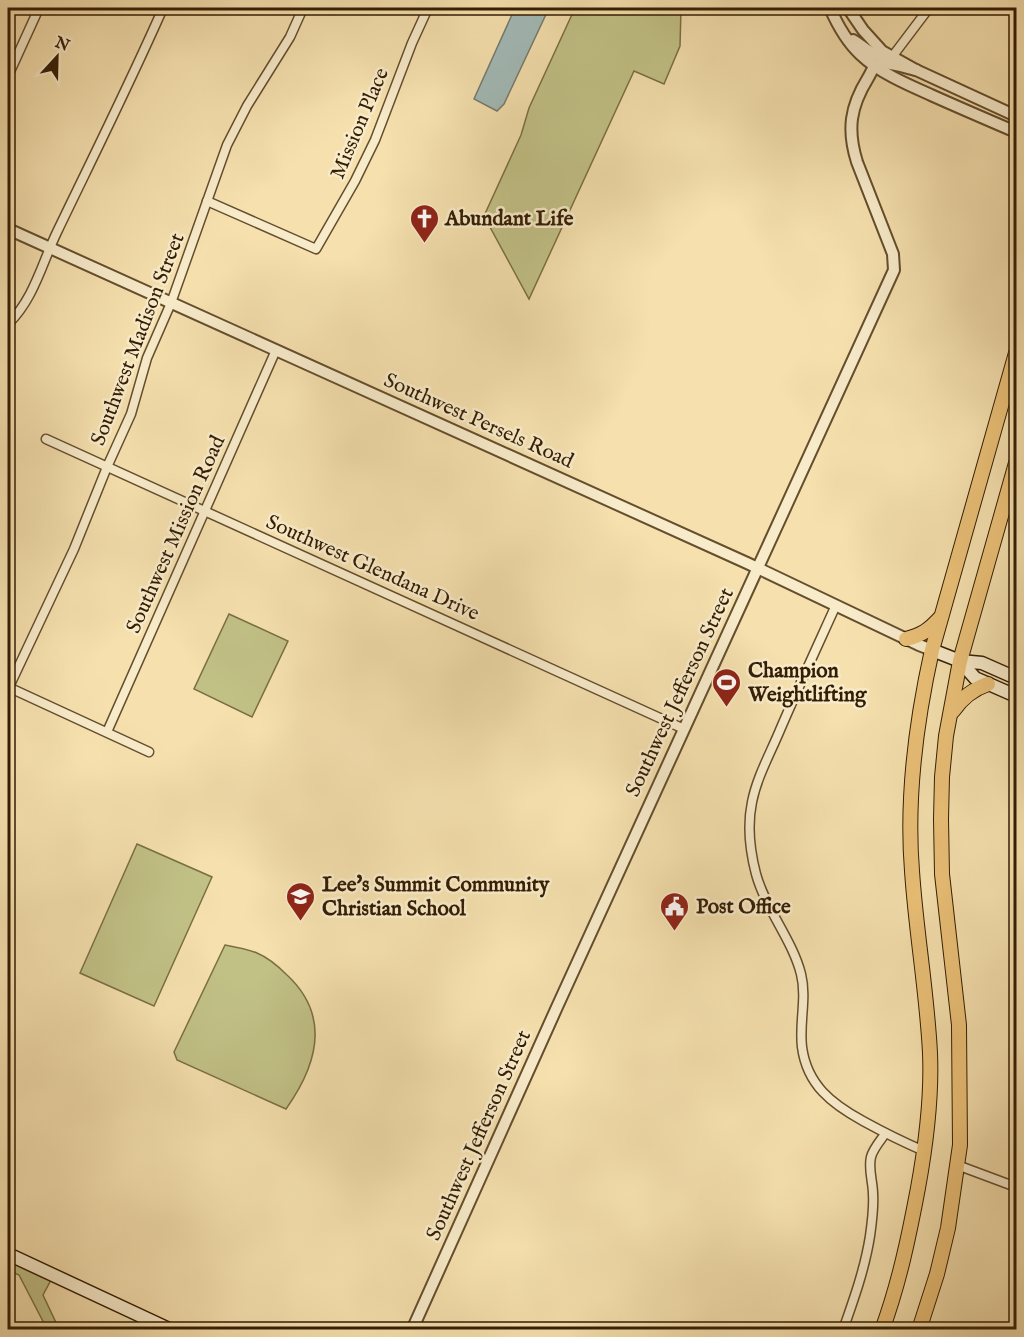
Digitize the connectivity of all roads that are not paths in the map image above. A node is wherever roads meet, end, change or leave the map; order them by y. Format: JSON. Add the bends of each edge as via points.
{"nodes":[{"id":1,"x":39,"y":8,"type":"edge"},
{"id":2,"x":163,"y":8,"type":"edge"},
{"id":3,"x":303,"y":8,"type":"edge"},
{"id":4,"x":428,"y":8,"type":"edge"},
{"id":5,"x":830,"y":8,"type":"edge"},
{"id":6,"x":848,"y":8,"type":"edge"},
{"id":7,"x":929,"y":8,"type":"edge"},
{"id":8,"x":843,"y":33,"type":"junction"},
{"id":9,"x":892,"y":57,"type":"junction"},
{"id":10,"x":874,"y":66,"type":"junction"},
{"id":11,"x":916,"y":70,"type":"junction"},
{"id":12,"x":8,"y":76,"type":"edge"},
{"id":13,"x":1017,"y":116,"type":"edge"},
{"id":14,"x":1017,"y":132,"type":"edge"},
{"id":15,"x":207,"y":201,"type":"junction"},
{"id":16,"x":8,"y":229,"type":"edge"},
{"id":17,"x":49,"y":248,"type":"junction"},
{"id":18,"x":171,"y":303,"type":"junction"},
{"id":19,"x":8,"y":324,"type":"edge"},
{"id":20,"x":276,"y":350,"type":"junction"},
{"id":21,"x":1017,"y":353,"type":"edge"},
{"id":22,"x":46,"y":439,"type":"dead end"},
{"id":23,"x":1017,"y":463,"type":"edge"},
{"id":24,"x":107,"y":467,"type":"junction"},
{"id":25,"x":206,"y":510,"type":"junction"},
{"id":26,"x":758,"y":567,"type":"junction"},
{"id":27,"x":836,"y":605,"type":"junction"},
{"id":28,"x":942,"y":617,"type":"junction"},
{"id":29,"x":906,"y":639,"type":"junction"},
{"id":30,"x":932,"y":650,"type":"junction"},
{"id":31,"x":960,"y":661,"type":"junction"},
{"id":32,"x":1017,"y":678,"type":"edge"},
{"id":33,"x":988,"y":684,"type":"junction"},
{"id":34,"x":8,"y":687,"type":"edge"},
{"id":35,"x":1017,"y":696,"type":"edge"},
{"id":36,"x":950,"y":716,"type":"junction"},
{"id":37,"x":684,"y":729,"type":"junction"},
{"id":38,"x":107,"y":732,"type":"junction"},
{"id":39,"x":150,"y":752,"type":"dead end"},
{"id":40,"x":885,"y":1134,"type":"junction"},
{"id":41,"x":924,"y":1151,"type":"junction"},
{"id":42,"x":957,"y":1165,"type":"junction"},
{"id":43,"x":1017,"y":1187,"type":"edge"},
{"id":44,"x":8,"y":1254,"type":"edge"},
{"id":45,"x":416,"y":1328,"type":"edge"},
{"id":46,"x":171,"y":1329,"type":"edge"},
{"id":47,"x":843,"y":1329,"type":"edge"},
{"id":48,"x":882,"y":1329,"type":"edge"},
{"id":49,"x":919,"y":1329,"type":"edge"}],
"edges":[{"from":1,"to":12,"type":"street"},
{"from":2,"to":17,"type":"street"},
{"from":3,"to":15,"type":"street","name":"Southwest Madison Street","via":[[227,145]]},
{"from":4,"to":15,"type":"street","name":"Mission Place","via":[[375,140],[316,249]]},
{"from":5,"to":8,"type":"street"},
{"from":6,"to":9,"type":"street","via":[[871,40]]},
{"from":7,"to":9,"type":"street"},
{"from":8,"to":9,"type":"street","via":[[875,55]]},
{"from":8,"to":10,"type":"street"},
{"from":9,"to":11,"type":"street"},
{"from":10,"to":11,"type":"street","via":[[887,64]]},
{"from":10,"to":14,"type":"street"},
{"from":10,"to":26,"type":"street","name":"Southwest Jefferson Street","via":[[854,105],[850,131],[856,162],[893,254],[894,270]]},
{"from":11,"to":13,"type":"street"},
{"from":15,"to":18,"type":"street","name":"Southwest Madison Street"},
{"from":16,"to":17,"type":"street","name":"Southwest Persels Road"},
{"from":17,"to":18,"type":"street","name":"Southwest Persels Road"},
{"from":17,"to":19,"type":"street","via":[[31,293]]},
{"from":18,"to":20,"type":"street","name":"Southwest Persels Road"},
{"from":18,"to":24,"type":"street","name":"Southwest Madison Street","via":[[147,358],[131,414]]},
{"from":20,"to":25,"type":"street","name":"Southwest Mission Road"},
{"from":20,"to":26,"type":"street","name":"Southwest Persels Road"},
{"from":21,"to":28,"type":"highway"},
{"from":22,"to":24,"type":"street","name":"Southwest Glendana Drive"},
{"from":23,"to":31,"type":"highway"},
{"from":24,"to":25,"type":"street","name":"Southwest Glendana Drive"},
{"from":24,"to":34,"type":"street","name":"Southwest Madison Street","via":[[74,549]]},
{"from":25,"to":37,"type":"street","name":"Southwest Glendana Drive"},
{"from":25,"to":38,"type":"street","name":"Southwest Mission Road"},
{"from":26,"to":27,"type":"street","name":"Southwest Persels Road"},
{"from":26,"to":37,"type":"street","name":"Southwest Jefferson Street"},
{"from":27,"to":29,"type":"street","name":"Southwest Persels Road"},
{"from":27,"to":40,"type":"street","via":[[761,773],[752,803],[750,846],[757,878],[801,976],[802,1044],[811,1075],[833,1103]]},
{"from":28,"to":29,"type":"highway","via":[[929,629]]},
{"from":28,"to":30,"type":"highway"},
{"from":29,"to":30,"type":"street","name":"Southwest Persels Road"},
{"from":30,"to":31,"type":"main road"},
{"from":30,"to":41,"type":"highway","via":[[911,792],[912,871],[930,1054]]},
{"from":31,"to":32,"type":"main road","via":[[982,663]]},
{"from":31,"to":33,"type":"main road","via":[[975,678]]},
{"from":31,"to":36,"type":"highway"},
{"from":33,"to":35,"type":"main road"},
{"from":33,"to":36,"type":"highway","via":[[964,697]]},
{"from":34,"to":38,"type":"street"},
{"from":36,"to":42,"type":"highway","via":[[941,819],[942,874],[959,1025]]},
{"from":37,"to":45,"type":"street","name":"Southwest Jefferson Street"},
{"from":38,"to":39,"type":"street"},
{"from":40,"to":41,"type":"street"},
{"from":40,"to":47,"type":"street","via":[[871,1157],[872,1221],[859,1281]]},
{"from":41,"to":48,"type":"highway","via":[[910,1231]]},
{"from":42,"to":43,"type":"street"},
{"from":42,"to":49,"type":"highway","via":[[948,1228]]},
{"from":44,"to":46,"type":"main road"}]}
